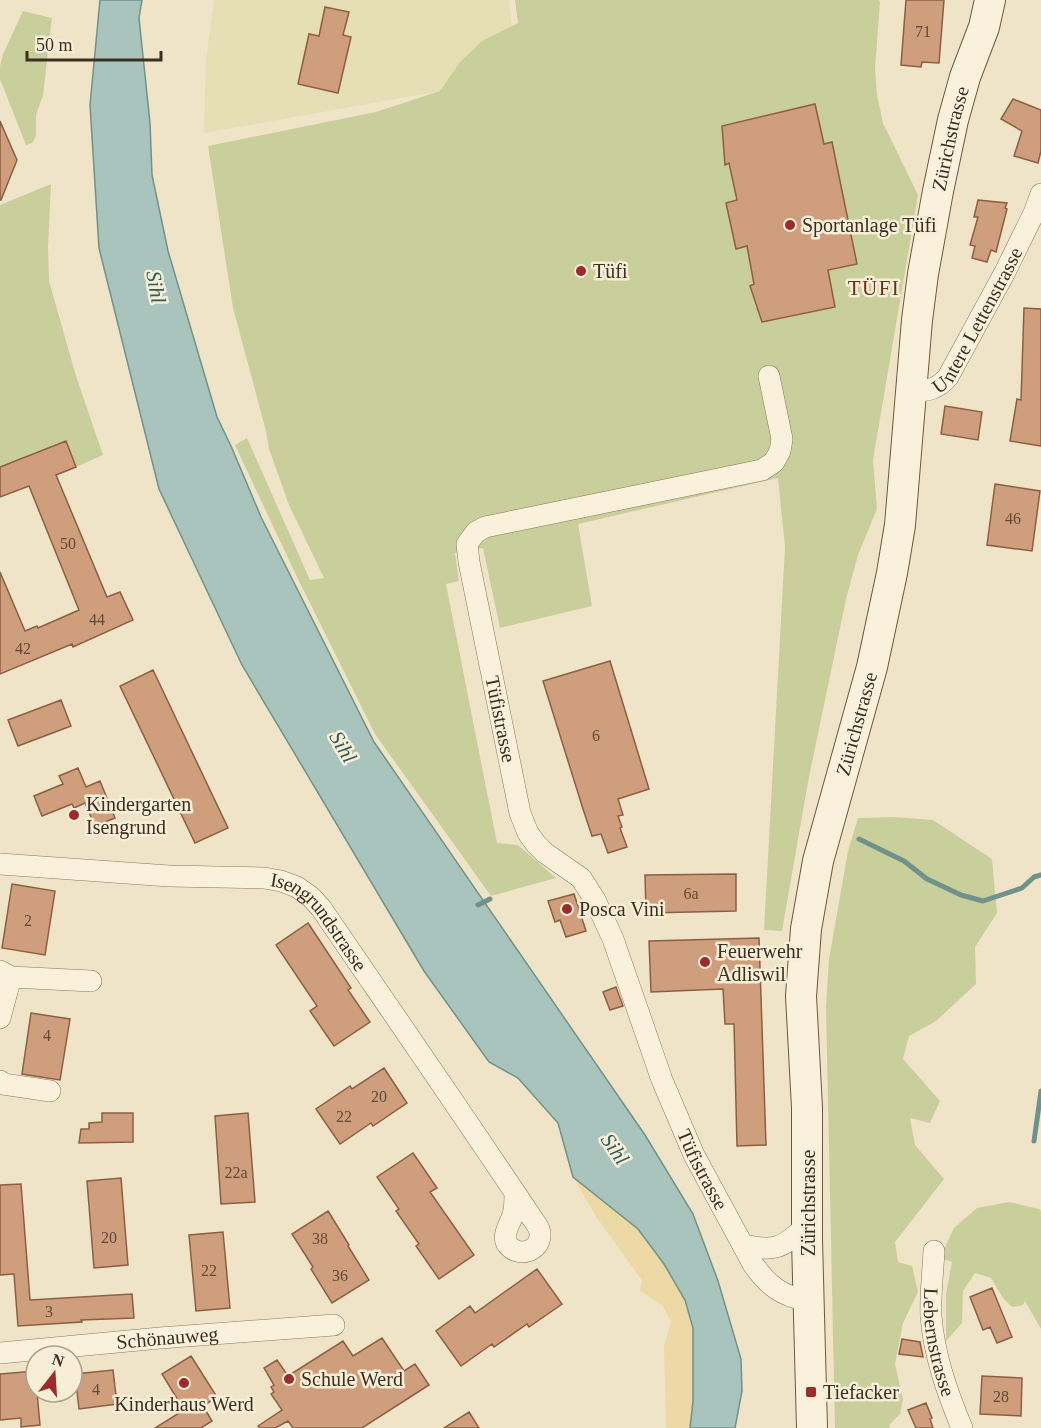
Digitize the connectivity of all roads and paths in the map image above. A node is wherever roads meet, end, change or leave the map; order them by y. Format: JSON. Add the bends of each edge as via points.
{"nodes":[{"id":1,"x":1001,"y":0,"type":"edge"},
{"id":2,"x":987,"y":14,"type":"edge"},
{"id":3,"x":1041,"y":194,"type":"edge"},
{"id":4,"x":769,"y":376,"type":"dead end"},
{"id":5,"x":911,"y":391,"type":"junction"},
{"id":6,"x":0,"y":864,"type":"edge"},
{"id":7,"x":5,"y":974,"type":"edge"},
{"id":8,"x":91,"y":981,"type":"dead end"},
{"id":9,"x":0,"y":1018,"type":"edge"},
{"id":10,"x":0,"y":1081,"type":"edge"},
{"id":11,"x":50,"y":1091,"type":"dead end"},
{"id":12,"x":515,"y":1192,"type":"dead end"},
{"id":13,"x":807,"y":1226,"type":"junction"},
{"id":14,"x":743,"y":1245,"type":"junction"},
{"id":15,"x":934,"y":1251,"type":"dead end"},
{"id":16,"x":808,"y":1301,"type":"junction"},
{"id":17,"x":334,"y":1325,"type":"dead end"},
{"id":18,"x":0,"y":1353,"type":"edge"},
{"id":19,"x":812,"y":1428,"type":"edge"},
{"id":20,"x":962,"y":1428,"type":"edge"}],
"edges":[{"from":1,"to":2,"type":"main road","name":"Zürichstrasse"},
{"from":2,"to":5,"type":"main road","name":"Zürichstrasse","via":[[953,120],[938,191],[923,274]]},
{"from":3,"to":5,"type":"street","name":"Untere Lettenstrasse","via":[[1005,272],[948,377],[928,391]]},
{"from":4,"to":14,"type":"street","name":"Tüfistrasse","via":[[782,439],[774,462],[762,470],[485,527],[467,544],[520,813],[536,844],[581,878],[595,900],[694,1155]]},
{"from":5,"to":13,"type":"main road","name":"Zürichstrasse","via":[[900,525],[890,583],[872,667],[818,861],[806,929],[801,996],[807,1108]]},
{"from":6,"to":12,"type":"street","name":"Isengrundstrasse","via":[[169,876],[264,878],[297,887],[321,908]]},
{"from":7,"to":8,"type":"street"},
{"from":7,"to":9,"type":"street"},
{"from":10,"to":11,"type":"street"},
{"from":13,"to":14,"type":"street","via":[[779,1247]]},
{"from":13,"to":16,"type":"main road","name":"Zürichstrasse"},
{"from":14,"to":16,"type":"street","name":"Tüfistrasse","via":[[762,1278],[792,1298]]},
{"from":15,"to":20,"type":"street","name":"Lebernstrasse","via":[[934,1341],[940,1370]]},
{"from":16,"to":19,"type":"main road","name":"Zürichstrasse"},
{"from":17,"to":18,"type":"street","name":"Schönauweg"}]}
